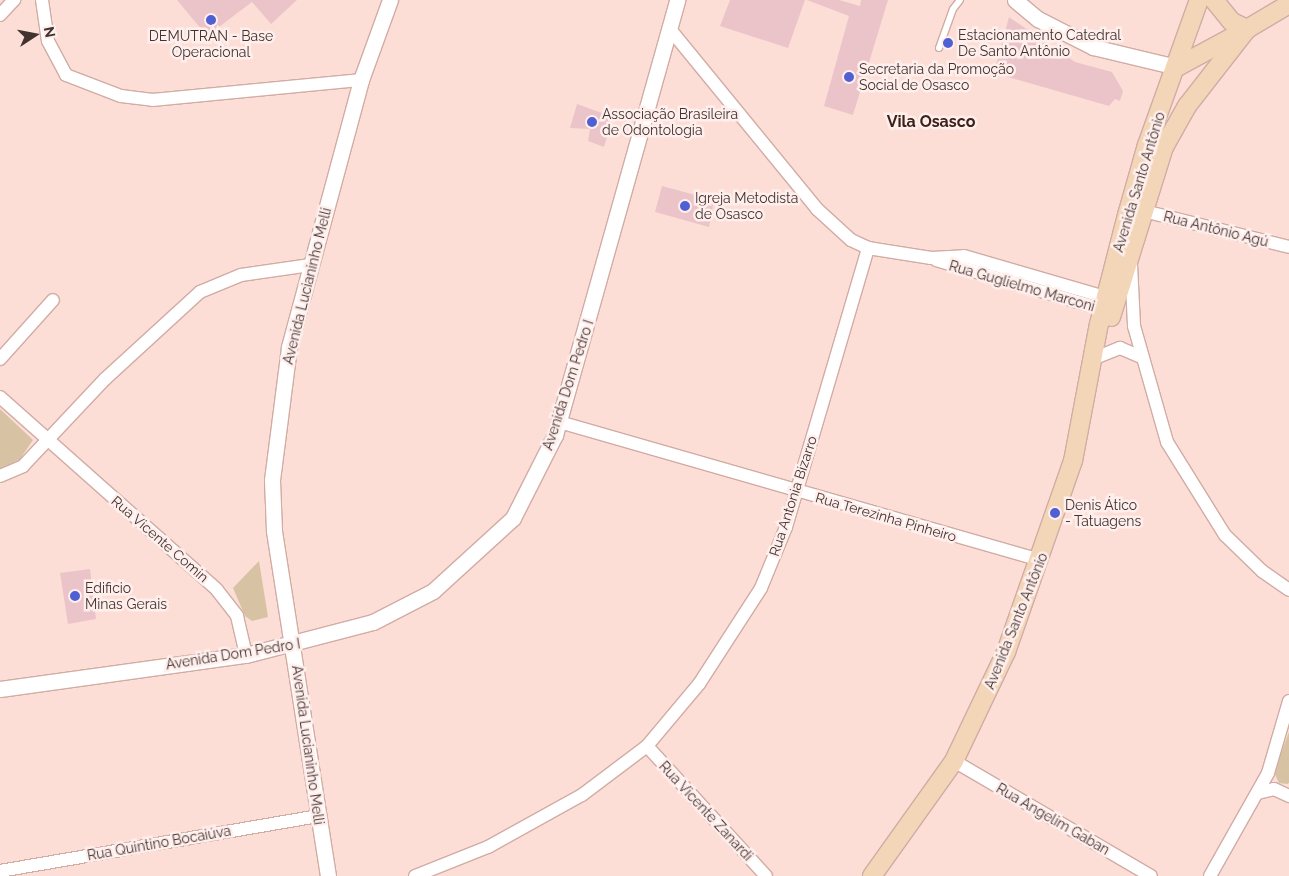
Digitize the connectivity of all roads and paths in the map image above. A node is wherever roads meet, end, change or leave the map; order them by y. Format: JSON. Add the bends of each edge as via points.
{"nodes":[{"id":1,"x":14,"y":0,"type":"edge"},
{"id":2,"x":42,"y":0,"type":"edge"},
{"id":3,"x":390,"y":0,"type":"edge"},
{"id":4,"x":677,"y":0,"type":"edge"},
{"id":5,"x":960,"y":0,"type":"edge"},
{"id":6,"x":1015,"y":0,"type":"edge"},
{"id":7,"x":1199,"y":0,"type":"edge"},
{"id":8,"x":1214,"y":0,"type":"edge"},
{"id":9,"x":1289,"y":4,"type":"edge"},
{"id":10,"x":0,"y":15,"type":"edge"},
{"id":11,"x":669,"y":28,"type":"junction"},
{"id":12,"x":1247,"y":29,"type":"junction"},
{"id":13,"x":939,"y":48,"type":"dead end"},
{"id":14,"x":1178,"y":67,"type":"junction"},
{"id":15,"x":361,"y":80,"type":"junction"},
{"id":16,"x":1144,"y":212,"type":"junction"},
{"id":17,"x":868,"y":248,"type":"junction"},
{"id":18,"x":1289,"y":248,"type":"edge"},
{"id":19,"x":1131,"y":258,"type":"junction"},
{"id":20,"x":310,"y":265,"type":"junction"},
{"id":21,"x":53,"y":300,"type":"dead end"},
{"id":22,"x":1110,"y":305,"type":"junction"},
{"id":23,"x":1141,"y":356,"type":"junction"},
{"id":24,"x":1095,"y":358,"type":"junction"},
{"id":25,"x":0,"y":359,"type":"edge"},
{"id":26,"x":0,"y":397,"type":"edge"},
{"id":27,"x":559,"y":422,"type":"junction"},
{"id":28,"x":47,"y":440,"type":"junction"},
{"id":29,"x":0,"y":476,"type":"edge"},
{"id":30,"x":797,"y":492,"type":"junction"},
{"id":31,"x":1040,"y":560,"type":"junction"},
{"id":32,"x":1289,"y":590,"type":"edge"},
{"id":33,"x":292,"y":645,"type":"junction"},
{"id":34,"x":246,"y":655,"type":"junction"},
{"id":35,"x":0,"y":689,"type":"edge"},
{"id":36,"x":1289,"y":701,"type":"edge"},
{"id":37,"x":647,"y":746,"type":"junction"},
{"id":38,"x":954,"y":761,"type":"junction"},
{"id":39,"x":1268,"y":773,"type":"junction"},
{"id":40,"x":1289,"y":788,"type":"edge"},
{"id":41,"x":1258,"y":793,"type":"junction"},
{"id":42,"x":1289,"y":796,"type":"edge"},
{"id":43,"x":318,"y":816,"type":"junction"},
{"id":44,"x":0,"y":871,"type":"edge"},
{"id":45,"x":328,"y":876,"type":"edge"},
{"id":46,"x":415,"y":876,"type":"edge"},
{"id":47,"x":766,"y":876,"type":"edge"},
{"id":48,"x":872,"y":876,"type":"edge"},
{"id":49,"x":1151,"y":876,"type":"edge"},
{"id":50,"x":1210,"y":876,"type":"edge"}],
"edges":[{"from":1,"to":10,"type":"street"},
{"from":2,"to":15,"type":"street","via":[[48,41],[66,75],[120,96],[153,100]]},
{"from":3,"to":15,"type":"street","name":"Avenida Lucianinho Melli"},
{"from":4,"to":11,"type":"street","name":"Avenida Dom Pedro I"},
{"from":5,"to":13,"type":"lane","via":[[952,9]]},
{"from":6,"to":14,"type":"street","via":[[1038,19],[1093,47]]},
{"from":7,"to":14,"type":"main road","name":"Avenida Santo Antônio"},
{"from":8,"to":12,"type":"main road","via":[[1232,22]]},
{"from":9,"to":12,"type":"main road"},
{"from":11,"to":17,"type":"street","name":"Rua Guglielmo Marconi","via":[[817,209],[851,240]]},
{"from":11,"to":27,"type":"street","name":"Avenida Dom Pedro I"},
{"from":12,"to":14,"type":"main road"},
{"from":12,"to":16,"type":"main road","name":"Avenida Santo Antônio","via":[[1187,106],[1164,146]]},
{"from":14,"to":22,"type":"main road","name":"Avenida Santo Antônio","via":[[1147,145]]},
{"from":15,"to":20,"type":"street","name":"Avenida Lucianinho Melli"},
{"from":16,"to":18,"type":"street","name":"Rua Antônio Agú"},
{"from":16,"to":19,"type":"main road","name":"Avenida Santo Antônio"},
{"from":17,"to":22,"type":"street","name":"Rua Guglielmo Marconi","via":[[931,258],[964,256]]},
{"from":17,"to":30,"type":"street","name":"Rua Antonia Bizarro"},
{"from":19,"to":22,"type":"main road","name":"Avenida Santo Antônio"},
{"from":19,"to":23,"type":"street","via":[[1134,326]]},
{"from":20,"to":28,"type":"street","via":[[241,275],[200,292],[164,322]]},
{"from":20,"to":33,"type":"street","name":"Avenida Lucianinho Melli","via":[[289,348],[272,480],[274,530]]},
{"from":21,"to":25,"type":"street"},
{"from":22,"to":24,"type":"main road","name":"Avenida Santo Antônio"},
{"from":23,"to":24,"type":"street","via":[[1120,348]]},
{"from":23,"to":32,"type":"street","via":[[1167,442],[1204,506],[1225,535],[1262,571]]},
{"from":24,"to":31,"type":"main road","name":"Avenida Santo Antônio","via":[[1073,461]]},
{"from":26,"to":28,"type":"street","name":"Rua Vicente Comin"},
{"from":27,"to":30,"type":"street","name":"Rua Terezinha Pinheiro"},
{"from":27,"to":33,"type":"street","name":"Avenida Dom Pedro I","via":[[535,478],[513,518],[433,591],[373,622]]},
{"from":28,"to":29,"type":"street","via":[[23,466]]},
{"from":28,"to":34,"type":"street","name":"Rua Vicente Comin","via":[[217,590],[237,616]]},
{"from":30,"to":31,"type":"street","name":"Rua Terezinha Pinheiro"},
{"from":30,"to":37,"type":"street","name":"Rua Antonia Bizarro","via":[[761,588],[734,634],[699,684]]},
{"from":31,"to":38,"type":"main road","name":"Avenida Santo Antônio","via":[[1006,652]]},
{"from":33,"to":34,"type":"street","name":"Avenida Dom Pedro I"},
{"from":33,"to":43,"type":"street","name":"Avenida Lucianinho Melli"},
{"from":34,"to":35,"type":"street","name":"Avenida Dom Pedro I"},
{"from":36,"to":39,"type":"street"},
{"from":37,"to":46,"type":"street","name":"Rua Antonia Bizarro","via":[[582,795],[531,825]]},
{"from":37,"to":47,"type":"street","name":"Rua Vicente Zanardi"},
{"from":38,"to":48,"type":"main road","name":"Avenida Santo Antônio"},
{"from":38,"to":49,"type":"street","name":"Rua Angelim Gaban"},
{"from":39,"to":40,"type":"street","via":[[1275,786]]},
{"from":39,"to":41,"type":"street"},
{"from":41,"to":42,"type":"street","via":[[1274,789]]},
{"from":41,"to":50,"type":"street"},
{"from":43,"to":44,"type":"street","name":"Rua Quintino Bocaiúva"},
{"from":43,"to":45,"type":"street","name":"Avenida Lucianinho Melli"}]}
